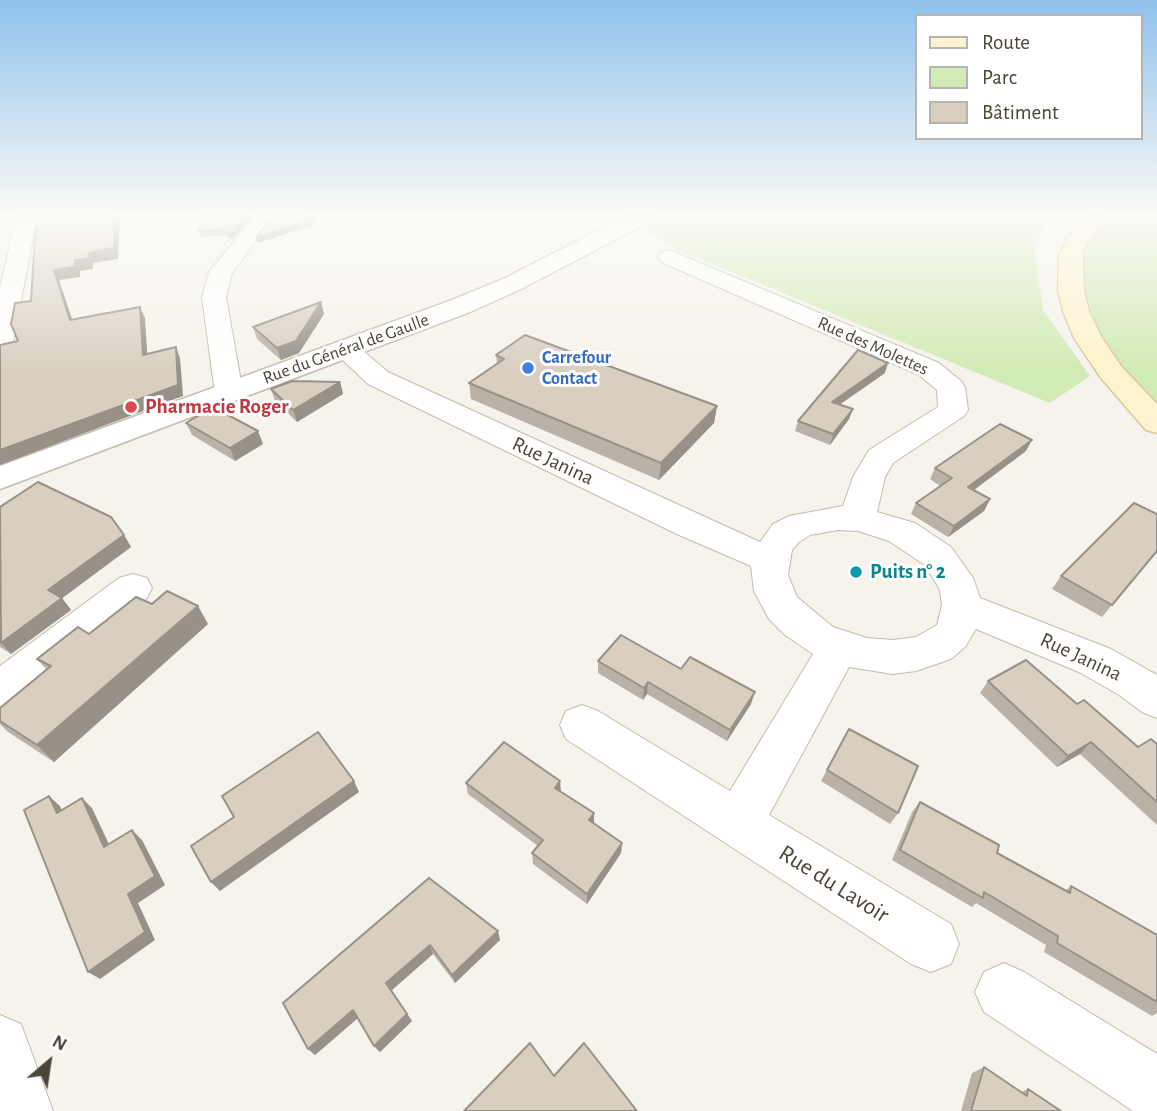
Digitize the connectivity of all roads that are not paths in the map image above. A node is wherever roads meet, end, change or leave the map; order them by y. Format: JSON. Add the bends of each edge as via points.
{"nodes":[{"id":1,"x":16,"y":268,"type":"edge"},
{"id":2,"x":224,"y":268,"type":"edge"},
{"id":3,"x":543,"y":268,"type":"edge"},
{"id":4,"x":694,"y":268,"type":"edge"},
{"id":5,"x":1071,"y":268,"type":"edge"},
{"id":6,"x":0,"y":343,"type":"edge"},
{"id":7,"x":345,"y":350,"type":"junction"},
{"id":8,"x":229,"y":393,"type":"junction"},
{"id":9,"x":1157,"y":423,"type":"edge"},
{"id":10,"x":0,"y":478,"type":"edge"},
{"id":11,"x":859,"y":519,"type":"junction"},
{"id":12,"x":770,"y":559,"type":"junction"},
{"id":13,"x":133,"y":588,"type":"dead end"},
{"id":14,"x":962,"y":607,"type":"junction"},
{"id":15,"x":837,"y":647,"type":"junction"},
{"id":16,"x":0,"y":690,"type":"edge"},
{"id":17,"x":1157,"y":699,"type":"edge"},
{"id":18,"x":582,"y":725,"type":"dead end"},
{"id":19,"x":737,"y":823,"type":"junction"},
{"id":20,"x":931,"y":944,"type":"dead end"},
{"id":21,"x":1004,"y":992,"type":"dead end"},
{"id":22,"x":0,"y":1045,"type":"edge"},
{"id":23,"x":1157,"y":1090,"type":"edge"},
{"id":24,"x":21,"y":1111,"type":"edge"}],
"edges":[{"from":1,"to":6,"type":"street"},
{"from":2,"to":8,"type":"street","via":[[214,297]]},
{"from":3,"to":7,"type":"street","name":"Rue du Général de Gaulle","via":[[461,306]]},
{"from":4,"to":11,"type":"street","name":"Rue des Molettes","via":[[929,369],[951,387],[953,410],[880,457],[869,477]]},
{"from":5,"to":9,"type":"main road","via":[[1076,311],[1088,338],[1111,372]]},
{"from":7,"to":8,"type":"street","name":"Rue du Général de Gaulle"},
{"from":7,"to":12,"type":"street","name":"Rue Janina","via":[[378,379]]},
{"from":8,"to":10,"type":"street","name":"Rue du Général de Gaulle"},
{"from":11,"to":12,"type":"street","via":[[801,525],[781,539]]},
{"from":11,"to":14,"type":"street","via":[[902,532],[938,556],[959,588]]},
{"from":12,"to":15,"type":"street","via":[[768,575],[783,608],[799,624]]},
{"from":13,"to":16,"type":"street"},
{"from":14,"to":15,"type":"street","via":[[951,636],[916,654],[867,655]]},
{"from":14,"to":17,"type":"street","name":"Rue Janina","via":[[1096,661]]},
{"from":15,"to":19,"type":"street"},
{"from":18,"to":19,"type":"street","name":"Rue du Lavoir"},
{"from":19,"to":20,"type":"street","name":"Rue du Lavoir"},
{"from":21,"to":23,"type":"street"},
{"from":22,"to":24,"type":"street"}]}
